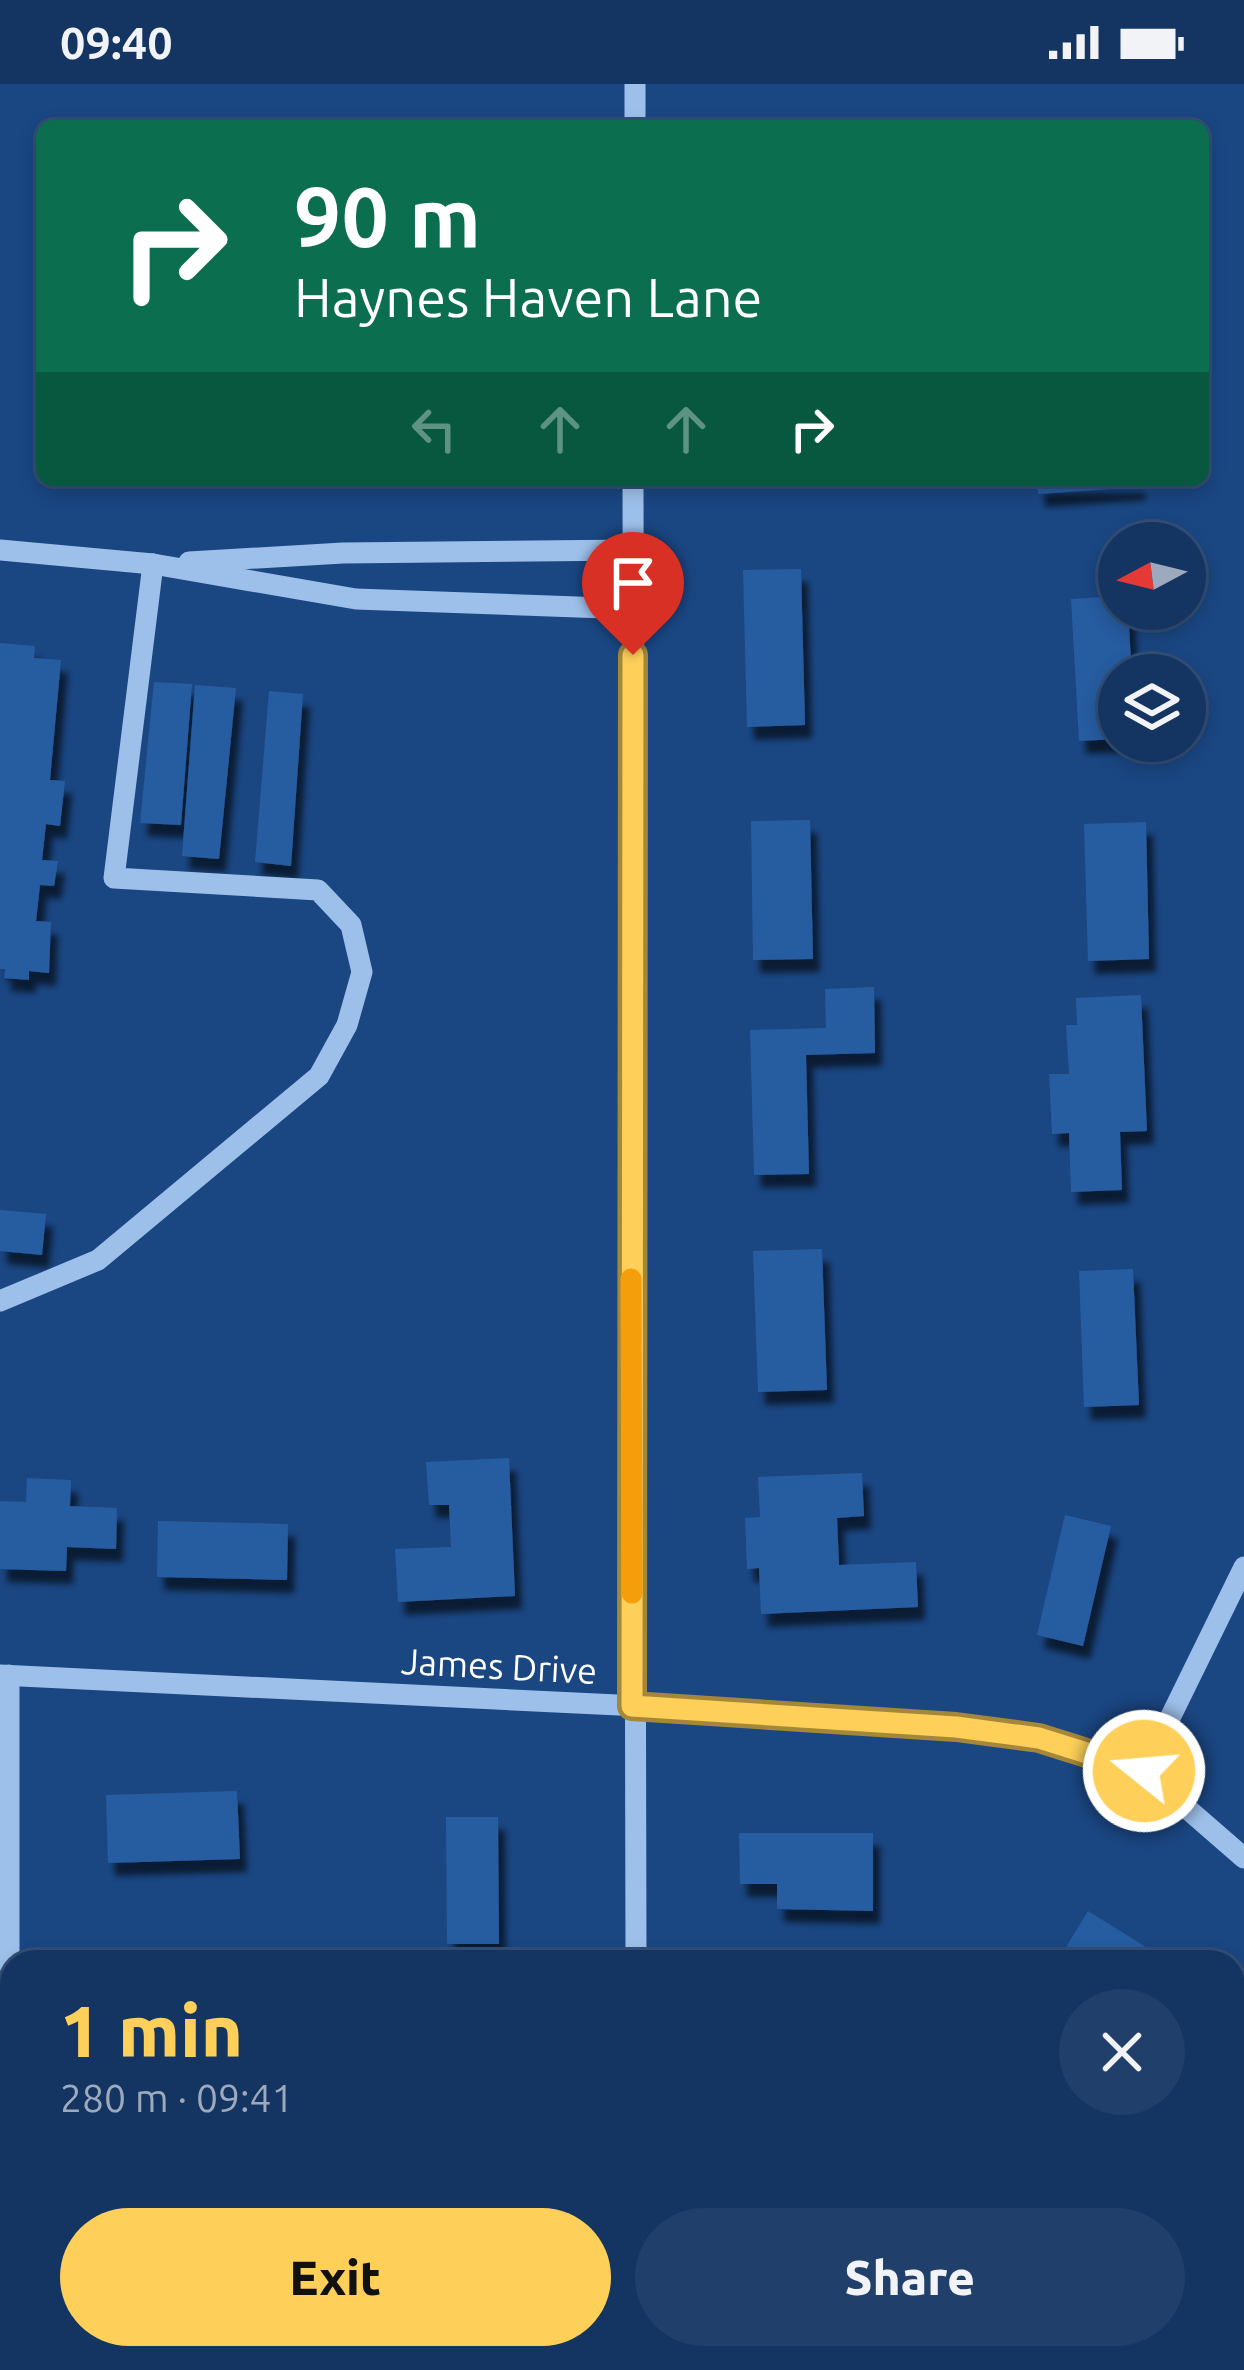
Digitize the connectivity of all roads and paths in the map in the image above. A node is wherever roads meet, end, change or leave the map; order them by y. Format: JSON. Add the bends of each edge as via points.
{"nodes":[{"id":1,"x":635,"y":84,"type":"edge"},
{"id":2,"x":635,"y":120,"type":"edge"},
{"id":3,"x":633,"y":486,"type":"edge"},
{"id":4,"x":0,"y":550,"type":"edge"},
{"id":5,"x":633,"y":550,"type":"junction"},
{"id":6,"x":153,"y":564,"type":"junction"},
{"id":7,"x":633,"y":609,"type":"junction"},
{"id":8,"x":0,"y":1301,"type":"edge"},
{"id":9,"x":1244,"y":1567,"type":"edge"},
{"id":10,"x":4,"y":1675,"type":"edge"},
{"id":11,"x":632,"y":1706,"type":"junction"},
{"id":12,"x":1144,"y":1771,"type":"junction"},
{"id":13,"x":1244,"y":1858,"type":"edge"},
{"id":14,"x":6,"y":1950,"type":"edge"},
{"id":15,"x":636,"y":1950,"type":"edge"}],
"edges":[{"from":1,"to":2,"type":"street"},
{"from":3,"to":5,"type":"street"},
{"from":4,"to":6,"type":"street"},
{"from":5,"to":6,"type":"street"},
{"from":5,"to":7,"type":"street"},
{"from":6,"to":7,"type":"street","via":[[356,599]]},
{"from":6,"to":8,"type":"street","via":[[114,878],[318,890],[351,926],[362,972],[347,1025],[319,1076],[274,1119],[98,1260]]},
{"from":7,"to":11,"type":"street"},
{"from":9,"to":12,"type":"street"},
{"from":10,"to":11,"type":"street","name":"James Drive"},
{"from":10,"to":14,"type":"street"},
{"from":11,"to":12,"type":"street","name":"James Drive","via":[[956,1727],[1039,1738]]},
{"from":11,"to":15,"type":"street"},
{"from":12,"to":13,"type":"street","name":"James Drive"}]}
